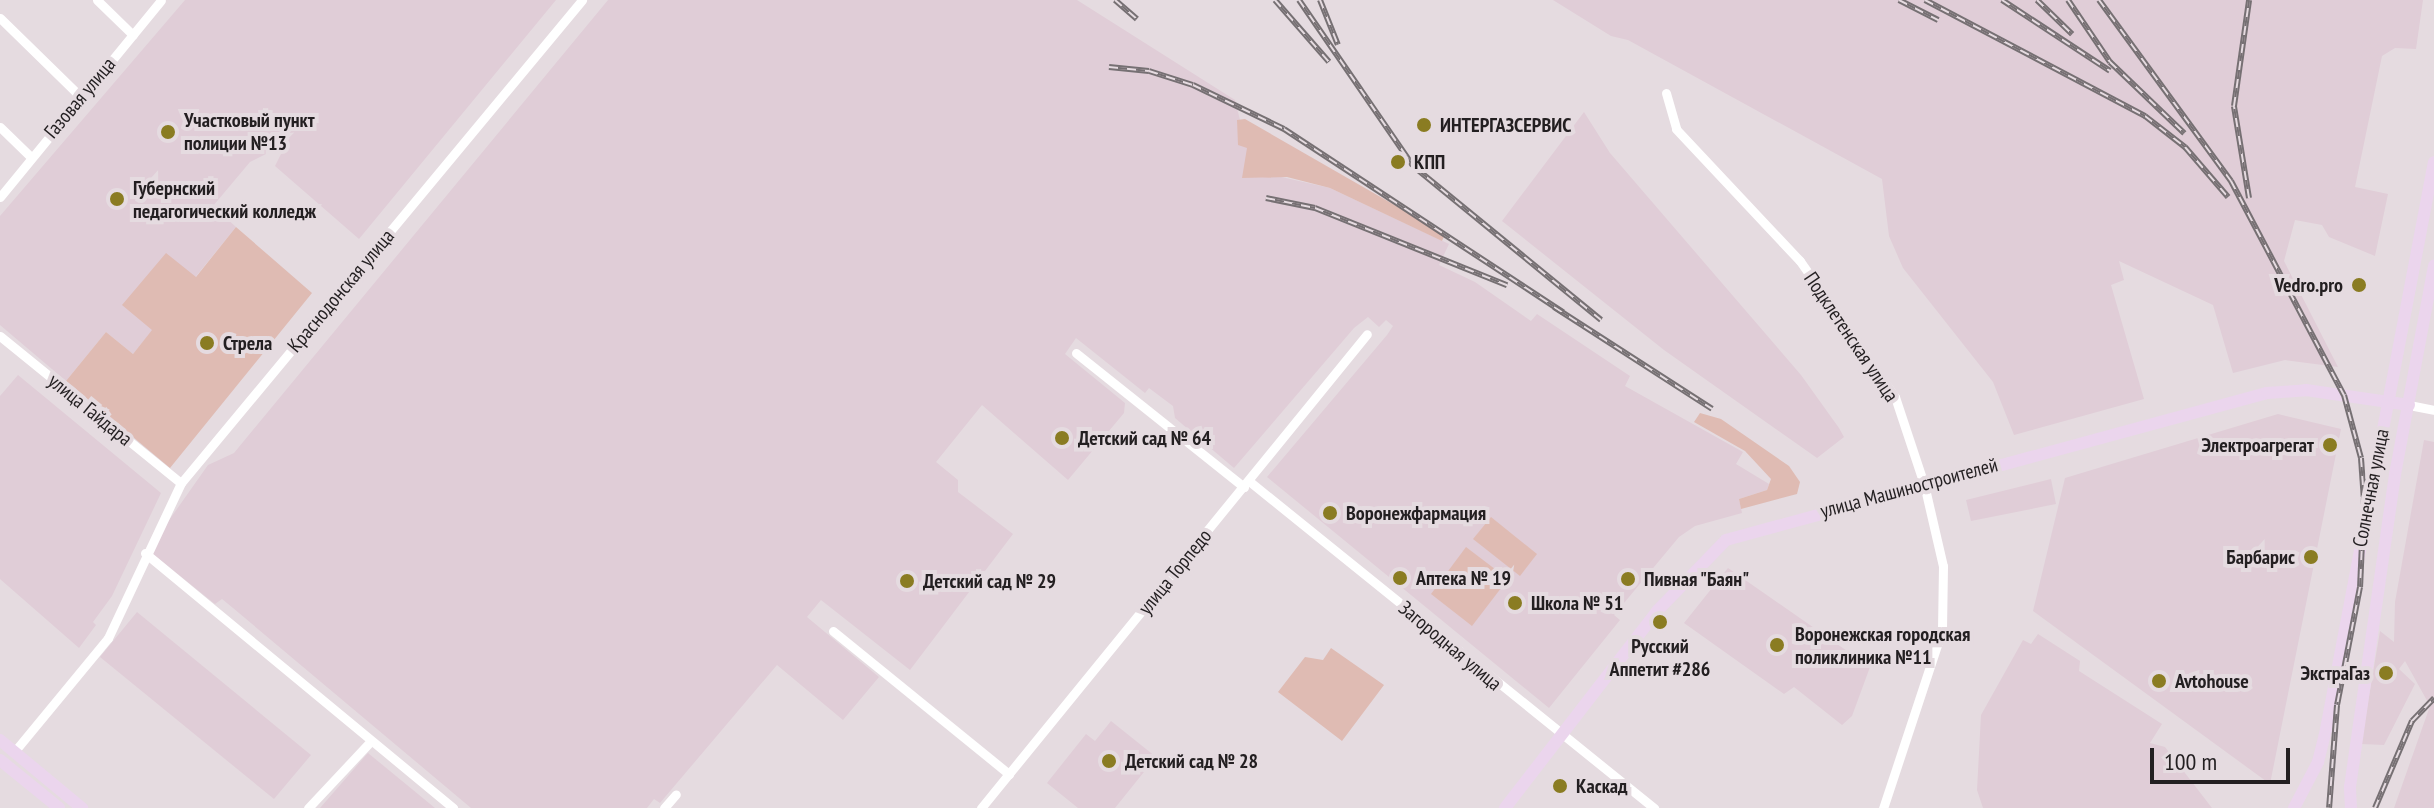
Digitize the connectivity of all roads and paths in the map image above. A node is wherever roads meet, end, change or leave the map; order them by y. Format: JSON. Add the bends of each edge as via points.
{"nodes":[{"id":1,"x":97,"y":0,"type":"edge"},
{"id":2,"x":161,"y":0,"type":"edge"},
{"id":3,"x":582,"y":0,"type":"edge"},
{"id":4,"x":0,"y":18,"type":"edge"},
{"id":5,"x":133,"y":35,"type":"junction"},
{"id":6,"x":1666,"y":93,"type":"dead end"},
{"id":7,"x":81,"y":97,"type":"junction"},
{"id":8,"x":0,"y":127,"type":"edge"},
{"id":9,"x":31,"y":157,"type":"junction"},
{"id":10,"x":2434,"y":162,"type":"edge"},
{"id":11,"x":0,"y":197,"type":"edge"},
{"id":12,"x":2434,"y":266,"type":"edge"},
{"id":13,"x":1367,"y":334,"type":"dead end"},
{"id":14,"x":0,"y":336,"type":"edge"},
{"id":15,"x":1076,"y":353,"type":"dead end"},
{"id":16,"x":2389,"y":401,"type":"junction"},
{"id":17,"x":2409,"y":405,"type":"junction"},
{"id":18,"x":2434,"y":410,"type":"edge"},
{"id":19,"x":181,"y":483,"type":"junction"},
{"id":20,"x":1246,"y":484,"type":"junction"},
{"id":21,"x":1924,"y":484,"type":"junction"},
{"id":22,"x":2360,"y":539,"type":"junction"},
{"id":23,"x":2387,"y":545,"type":"junction"},
{"id":24,"x":145,"y":553,"type":"junction"},
{"id":25,"x":833,"y":631,"type":"dead end"},
{"id":26,"x":1562,"y":735,"type":"junction"},
{"id":27,"x":0,"y":740,"type":"edge"},
{"id":28,"x":370,"y":742,"type":"junction"},
{"id":29,"x":14,"y":752,"type":"junction"},
{"id":30,"x":1,"y":763,"type":"edge"},
{"id":31,"x":1009,"y":774,"type":"junction"},
{"id":32,"x":676,"y":794,"type":"dead end"},
{"id":33,"x":59,"y":808,"type":"edge"},
{"id":34,"x":82,"y":808,"type":"edge"},
{"id":35,"x":308,"y":808,"type":"edge"},
{"id":36,"x":453,"y":808,"type":"edge"},
{"id":37,"x":664,"y":808,"type":"edge"},
{"id":38,"x":981,"y":808,"type":"edge"},
{"id":39,"x":1505,"y":808,"type":"edge"},
{"id":40,"x":1654,"y":808,"type":"edge"},
{"id":41,"x":1883,"y":808,"type":"edge"},
{"id":42,"x":2294,"y":808,"type":"edge"},
{"id":43,"x":2351,"y":808,"type":"edge"}],
"edges":[{"from":1,"to":5,"type":"street"},
{"from":2,"to":5,"type":"street","name":"Газовая улица"},
{"from":3,"to":19,"type":"street","name":"Краснодонская улица"},
{"from":4,"to":7,"type":"street"},
{"from":5,"to":7,"type":"street","name":"Газовая улица"},
{"from":6,"to":21,"type":"street","name":"Подклетенская улица","via":[[1667,109],[1683,139],[1800,261],[1895,397]]},
{"from":7,"to":9,"type":"street","name":"Газовая улица"},
{"from":8,"to":9,"type":"street"},
{"from":9,"to":11,"type":"street","name":"Газовая улица"},
{"from":10,"to":16,"type":"main road","name":"Солнечная улица"},
{"from":12,"to":17,"type":"main road","name":"Солнечная улица"},
{"from":13,"to":20,"type":"street","name":"улица Торпедо"},
{"from":14,"to":19,"type":"street","name":"улица Гайдара"},
{"from":15,"to":20,"type":"street","name":"Загородная улица"},
{"from":16,"to":17,"type":"main road","name":"улица Машиностроителей"},
{"from":16,"to":21,"type":"main road","name":"улица Машиностроителей","via":[[2306,390],[2267,393]]},
{"from":16,"to":22,"type":"main road","name":"Солнечная улица"},
{"from":17,"to":18,"type":"street","name":"улица Машиностроителей"},
{"from":17,"to":23,"type":"main road","name":"Солнечная улица"},
{"from":19,"to":24,"type":"street","name":"Краснодонская улица"},
{"from":20,"to":26,"type":"street","name":"Загородная улица"},
{"from":20,"to":31,"type":"street","name":"улица Торпедо"},
{"from":21,"to":26,"type":"main road","name":"улица Машиностроителей","via":[[1748,531],[1715,548],[1658,610]]},
{"from":21,"to":41,"type":"street","name":"Подклетенская улица","via":[[1943,566],[1942,630]]},
{"from":22,"to":23,"type":"main road"},
{"from":22,"to":42,"type":"main road","name":"Солнечная улица","via":[[2318,762]]},
{"from":23,"to":43,"type":"main road","name":"Солнечная улица"},
{"from":24,"to":28,"type":"street"},
{"from":24,"to":29,"type":"street","name":"Краснодонская улица","via":[[108,638]]},
{"from":25,"to":31,"type":"street"},
{"from":26,"to":39,"type":"main road","name":"улица Машиностроителей"},
{"from":26,"to":40,"type":"street","name":"Загородная улица"},
{"from":27,"to":29,"type":"main road"},
{"from":28,"to":35,"type":"street"},
{"from":28,"to":36,"type":"street"},
{"from":29,"to":34,"type":"main road"},
{"from":30,"to":33,"type":"main road"},
{"from":31,"to":38,"type":"street","name":"улица Торпедо"},
{"from":32,"to":37,"type":"street"}]}
